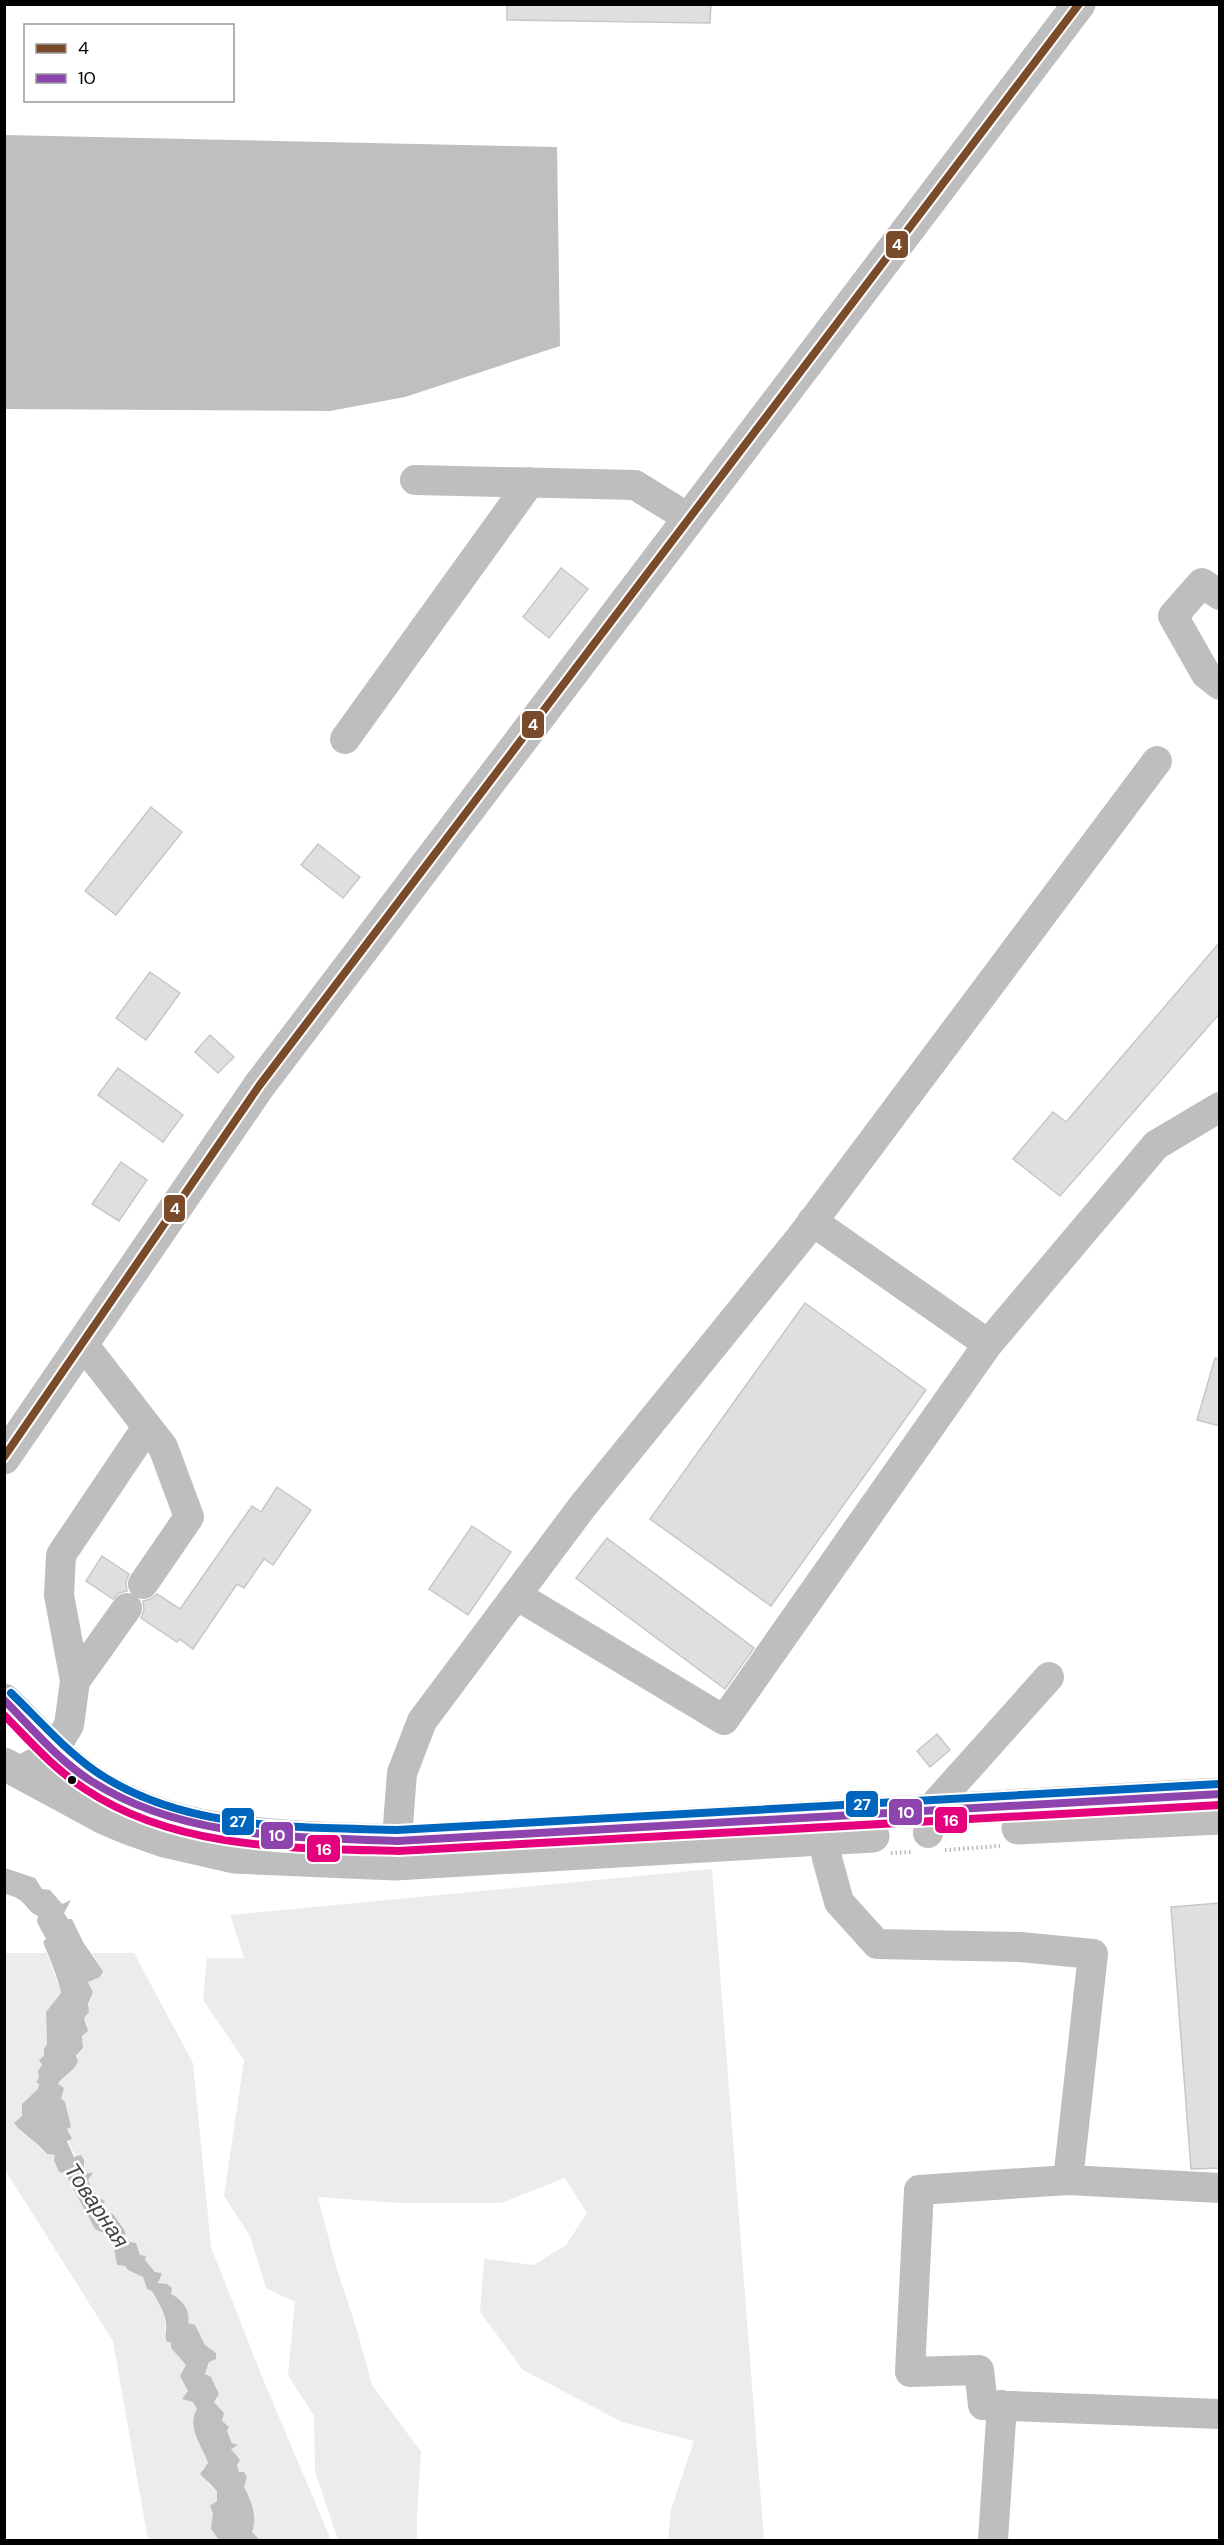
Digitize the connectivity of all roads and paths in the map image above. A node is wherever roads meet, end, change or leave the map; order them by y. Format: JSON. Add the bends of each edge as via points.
{"nodes":[{"id":1,"x":1079,"y":4,"type":"edge"},
{"id":2,"x":415,"y":480,"type":"dead end"},
{"id":3,"x":530,"y":482,"type":"junction"},
{"id":4,"x":690,"y":519,"type":"junction"},
{"id":5,"x":1220,"y":595,"type":"edge"},
{"id":6,"x":1220,"y":685,"type":"edge"},
{"id":7,"x":345,"y":739,"type":"dead end"},
{"id":8,"x":1157,"y":761,"type":"dead end"},
{"id":9,"x":1220,"y":1107,"type":"edge"},
{"id":10,"x":813,"y":1221,"type":"junction"},
{"id":11,"x":83,"y":1344,"type":"junction"},
{"id":12,"x":988,"y":1344,"type":"junction"},
{"id":13,"x":147,"y":1427,"type":"junction"},
{"id":14,"x":4,"y":1458,"type":"edge"},
{"id":15,"x":516,"y":1595,"type":"junction"},
{"id":16,"x":1049,"y":1677,"type":"dead end"},
{"id":17,"x":75,"y":1681,"type":"junction"},
{"id":18,"x":4,"y":1700,"type":"edge"},
{"id":19,"x":54,"y":1750,"type":"junction"},
{"id":20,"x":12,"y":1768,"type":"edge"},
{"id":21,"x":1220,"y":1794,"type":"edge"},
{"id":22,"x":1220,"y":1818,"type":"edge"},
{"id":23,"x":928,"y":1822,"type":"junction"},
{"id":24,"x":824,"y":1840,"type":"junction"},
{"id":25,"x":396,"y":1852,"type":"junction"},
{"id":26,"x":1068,"y":2180,"type":"junction"},
{"id":27,"x":1220,"y":2188,"type":"edge"},
{"id":28,"x":1002,"y":2405,"type":"junction"},
{"id":29,"x":1220,"y":2414,"type":"edge"},
{"id":30,"x":993,"y":2541,"type":"edge"}],
"edges":[{"from":1,"to":4,"type":"main road"},
{"from":2,"to":3,"type":"lane"},
{"from":3,"to":4,"type":"lane","via":[[635,485]]},
{"from":3,"to":7,"type":"lane"},
{"from":4,"to":11,"type":"main road","via":[[260,1086]]},
{"from":5,"to":6,"type":"lane","via":[[1202,583],[1173,616],[1206,674]]},
{"from":8,"to":10,"type":"lane"},
{"from":9,"to":12,"type":"lane","via":[[1156,1145]]},
{"from":10,"to":12,"type":"lane"},
{"from":10,"to":15,"type":"lane","via":[[582,1507]]},
{"from":11,"to":13,"type":"lane"},
{"from":11,"to":14,"type":"main road"},
{"from":12,"to":15,"type":"lane","via":[[724,1720]]},
{"from":13,"to":17,"type":"lane","via":[[61,1555],[59,1595]]},
{"from":13,"to":17,"type":"lane","via":[[163,1447],[189,1517]]},
{"from":15,"to":25,"type":"lane","via":[[422,1722],[402,1773]]},
{"from":16,"to":23,"type":"lane"},
{"from":17,"to":19,"type":"lane","via":[[69,1725]]},
{"from":18,"to":19,"type":"main road"},
{"from":19,"to":20,"type":"lane","via":[[41,1760]]},
{"from":19,"to":25,"type":"main road","via":[[90,1780],[118,1796],[187,1824]]},
{"from":20,"to":25,"type":"main road","via":[[104,1818],[195,1849],[234,1857]]},
{"from":21,"to":23,"type":"main road"},
{"from":22,"to":23,"type":"main road"},
{"from":23,"to":24,"type":"main road"},
{"from":23,"to":25,"type":"main road"},
{"from":24,"to":25,"type":"main road"},
{"from":24,"to":26,"type":"lane","via":[[839,1902],[877,1944],[1020,1947],[1093,1954]]},
{"from":26,"to":27,"type":"lane"},
{"from":26,"to":28,"type":"lane","via":[[919,2190],[910,2372],[979,2370],[983,2404]]},
{"from":28,"to":29,"type":"lane"},
{"from":28,"to":30,"type":"lane"}]}
